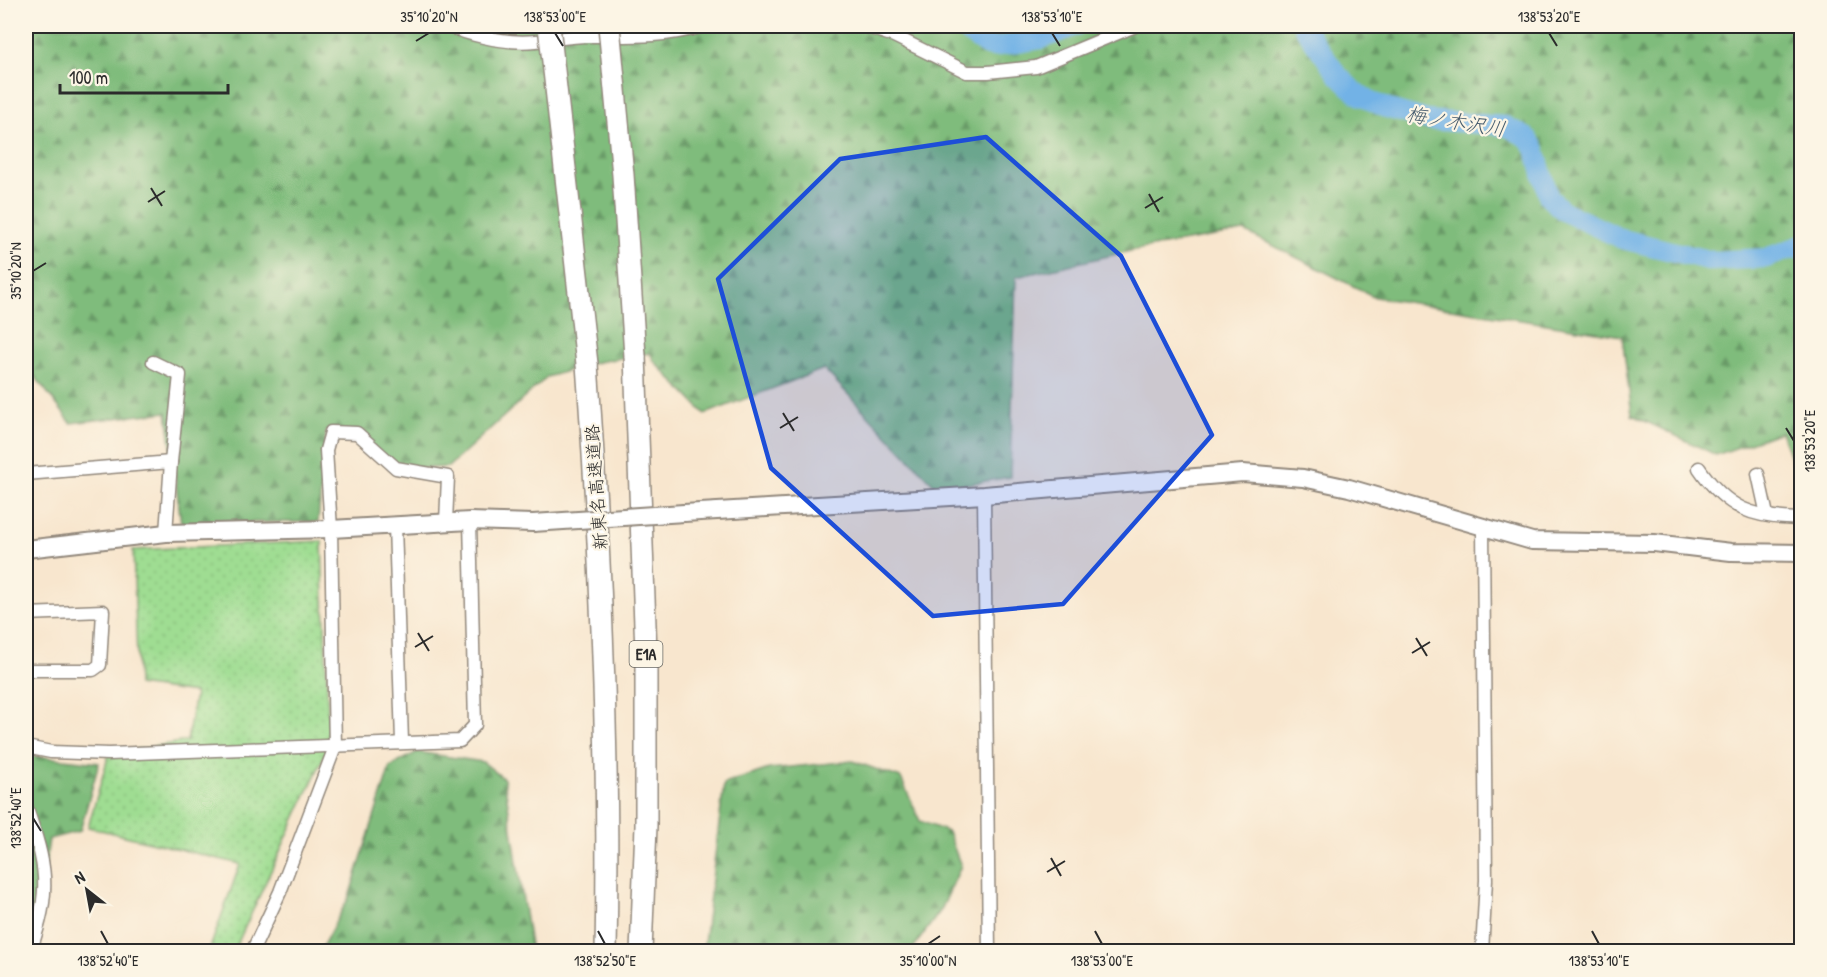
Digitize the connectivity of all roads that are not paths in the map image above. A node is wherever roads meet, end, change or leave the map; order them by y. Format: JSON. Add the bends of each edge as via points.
{"nodes":[{"id":1,"x":447,"y":26,"type":"edge"},
{"id":2,"x":549,"y":26,"type":"edge"},
{"id":3,"x":609,"y":26,"type":"edge"},
{"id":4,"x":704,"y":26,"type":"edge"},
{"id":5,"x":864,"y":26,"type":"edge"},
{"id":6,"x":1135,"y":26,"type":"edge"},
{"id":7,"x":153,"y":362,"type":"dead end"},
{"id":8,"x":171,"y":462,"type":"junction"},
{"id":9,"x":1699,"y":468,"type":"dead end"},
{"id":10,"x":26,"y":474,"type":"edge"},
{"id":11,"x":1758,"y":474,"type":"dead end"},
{"id":12,"x":984,"y":495,"type":"junction"},
{"id":13,"x":1767,"y":515,"type":"junction"},
{"id":14,"x":1802,"y":519,"type":"edge"},
{"id":15,"x":470,"y":521,"type":"junction"},
{"id":16,"x":446,"y":522,"type":"junction"},
{"id":17,"x":395,"y":525,"type":"junction"},
{"id":18,"x":1483,"y":526,"type":"junction"},
{"id":19,"x":331,"y":529,"type":"junction"},
{"id":20,"x":166,"y":533,"type":"junction"},
{"id":21,"x":26,"y":549,"type":"edge"},
{"id":22,"x":1802,"y":553,"type":"edge"},
{"id":23,"x":26,"y":614,"type":"edge"},
{"id":24,"x":26,"y":670,"type":"edge"},
{"id":25,"x":402,"y":742,"type":"junction"},
{"id":26,"x":26,"y":747,"type":"edge"},
{"id":27,"x":335,"y":747,"type":"junction"},
{"id":28,"x":26,"y":806,"type":"edge"},
{"id":29,"x":30,"y":951,"type":"edge"},
{"id":30,"x":252,"y":951,"type":"edge"},
{"id":31,"x":606,"y":951,"type":"edge"},
{"id":32,"x":642,"y":951,"type":"edge"},
{"id":33,"x":989,"y":951,"type":"edge"},
{"id":34,"x":1482,"y":951,"type":"edge"}],
"edges":[{"from":1,"to":4,"type":"street","via":[[470,34],[534,42],[585,36],[641,38]]},
{"from":2,"to":31,"type":"highway","name":"新東名高速道路","number":"E1A","bridge":true,"via":[[587,364],[600,546],[607,717]]},
{"from":3,"to":32,"type":"highway","number":"E1A","bridge":true,"via":[[635,356],[646,652]]},
{"from":5,"to":6,"type":"street","via":[[894,36],[967,72],[1036,67]]},
{"from":7,"to":8,"type":"street","via":[[180,375]]},
{"from":8,"to":10,"type":"street"},
{"from":8,"to":20,"type":"street"},
{"from":9,"to":13,"type":"street","via":[[1723,499],[1736,507]]},
{"from":11,"to":13,"type":"street"},
{"from":12,"to":15,"type":"street","bridge":true,"via":[[533,523]]},
{"from":12,"to":18,"type":"street","via":[[1243,473],[1304,478]]},
{"from":12,"to":33,"type":"street"},
{"from":13,"to":14,"type":"street"},
{"from":15,"to":16,"type":"street"},
{"from":15,"to":25,"type":"street","via":[[475,725],[460,741]]},
{"from":16,"to":17,"type":"street"},
{"from":16,"to":19,"type":"street","via":[[448,477],[396,468],[357,433],[331,432],[326,450]]},
{"from":17,"to":19,"type":"street"},
{"from":17,"to":25,"type":"street"},
{"from":18,"to":22,"type":"street","via":[[1532,541],[1654,543],[1731,552]]},
{"from":18,"to":34,"type":"street","via":[[1486,880]]},
{"from":19,"to":20,"type":"street"},
{"from":19,"to":27,"type":"street"},
{"from":20,"to":21,"type":"street"},
{"from":23,"to":24,"type":"street","via":[[103,611],[100,665],[93,670]]},
{"from":25,"to":27,"type":"street"},
{"from":26,"to":27,"type":"street","via":[[51,753],[109,754]]},
{"from":27,"to":30,"type":"street","via":[[280,892]]},
{"from":28,"to":29,"type":"street","via":[[40,848],[45,883],[44,914]]}]}
